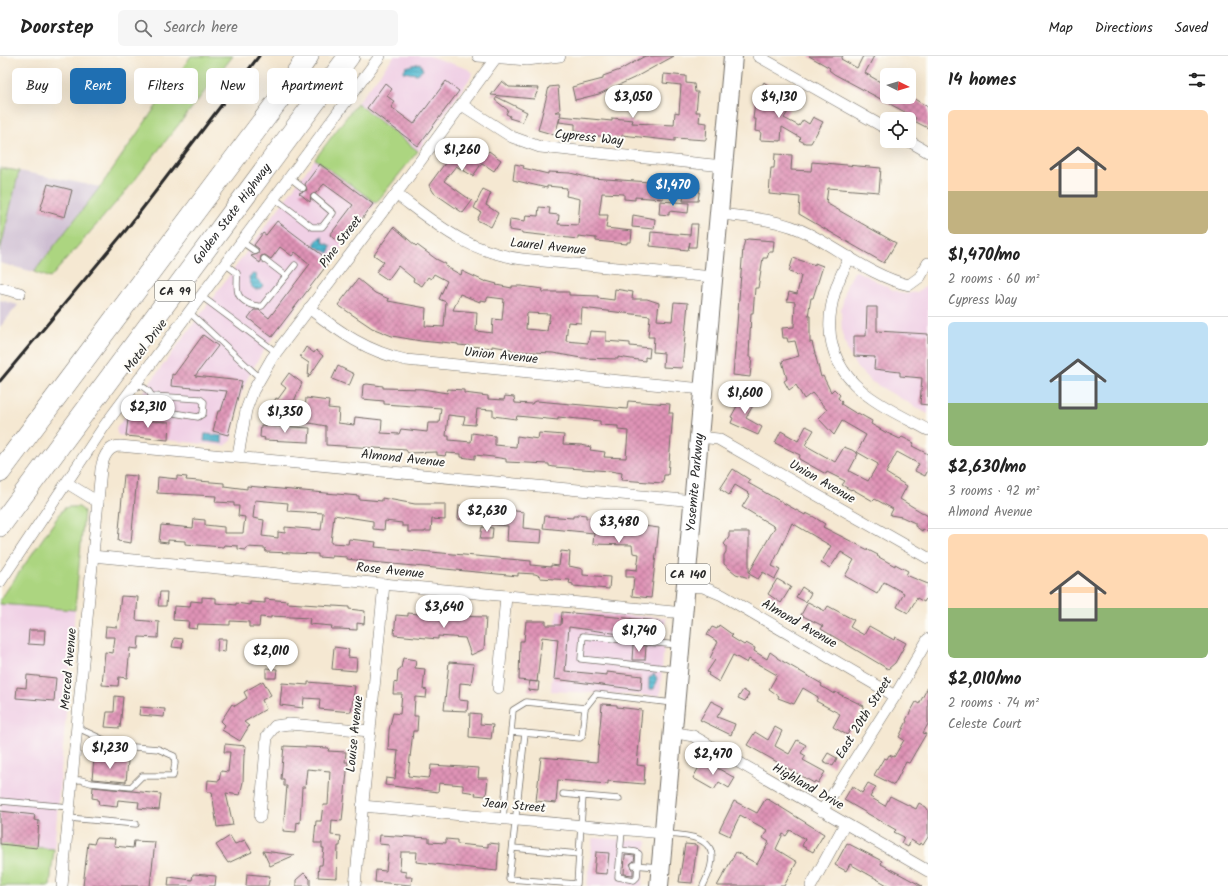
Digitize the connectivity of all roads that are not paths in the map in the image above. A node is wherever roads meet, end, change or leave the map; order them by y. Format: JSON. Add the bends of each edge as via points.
{"nodes":[{"id":1,"x":308,"y":56,"type":"edge"},
{"id":2,"x":349,"y":56,"type":"edge"},
{"id":3,"x":380,"y":56,"type":"edge"},
{"id":4,"x":478,"y":56,"type":"edge"},
{"id":5,"x":560,"y":56,"type":"edge"},
{"id":6,"x":733,"y":56,"type":"edge"},
{"id":7,"x":758,"y":56,"type":"edge"},
{"id":8,"x":495,"y":58,"type":"junction"},
{"id":9,"x":462,"y":105,"type":"junction"},
{"id":10,"x":880,"y":125,"type":"edge"},
{"id":11,"x":916,"y":145,"type":"edge"},
{"id":12,"x":928,"y":152,"type":"edge"},
{"id":13,"x":723,"y":166,"type":"junction"},
{"id":14,"x":289,"y":177,"type":"junction"},
{"id":15,"x":303,"y":188,"type":"dead end"},
{"id":16,"x":396,"y":194,"type":"junction"},
{"id":17,"x":314,"y":197,"type":"dead end"},
{"id":18,"x":274,"y":198,"type":"junction"},
{"id":19,"x":719,"y":214,"type":"junction"},
{"id":20,"x":242,"y":242,"type":"junction"},
{"id":21,"x":255,"y":252,"type":"dead end"},
{"id":22,"x":850,"y":257,"type":"junction"},
{"id":23,"x":264,"y":259,"type":"dead end"},
{"id":24,"x":928,"y":263,"type":"edge"},
{"id":25,"x":225,"y":264,"type":"junction"},
{"id":26,"x":295,"y":265,"type":"dead end"},
{"id":27,"x":286,"y":276,"type":"junction"},
{"id":28,"x":713,"y":277,"type":"junction"},
{"id":29,"x":0,"y":288,"type":"edge"},
{"id":30,"x":20,"y":293,"type":"dead end"},
{"id":31,"x":201,"y":296,"type":"junction"},
{"id":32,"x":309,"y":308,"type":"junction"},
{"id":33,"x":189,"y":312,"type":"junction"},
{"id":34,"x":276,"y":352,"type":"junction"},
{"id":35,"x":260,"y":378,"type":"junction"},
{"id":36,"x":136,"y":383,"type":"junction"},
{"id":37,"x":703,"y":389,"type":"junction"},
{"id":38,"x":153,"y":396,"type":"junction"},
{"id":39,"x":122,"y":402,"type":"junction"},
{"id":40,"x":149,"y":409,"type":"junction"},
{"id":41,"x":928,"y":430,"type":"edge"},
{"id":42,"x":699,"y":437,"type":"junction"},
{"id":43,"x":110,"y":450,"type":"joint"},
{"id":44,"x":238,"y":456,"type":"junction"},
{"id":45,"x":0,"y":472,"type":"edge"},
{"id":46,"x":67,"y":483,"type":"junction"},
{"id":47,"x":694,"y":501,"type":"junction"},
{"id":48,"x":98,"y":502,"type":"junction"},
{"id":49,"x":0,"y":526,"type":"edge"},
{"id":50,"x":92,"y":556,"type":"junction"},
{"id":51,"x":928,"y":558,"type":"edge"},
{"id":52,"x":0,"y":582,"type":"edge"},
{"id":53,"x":384,"y":584,"type":"junction"},
{"id":54,"x":686,"y":586,"type":"junction"},
{"id":55,"x":506,"y":596,"type":"junction"},
{"id":56,"x":684,"y":613,"type":"junction"},
{"id":57,"x":928,"y":639,"type":"edge"},
{"id":58,"x":681,"y":646,"type":"junction"},
{"id":59,"x":678,"y":670,"type":"junction"},
{"id":60,"x":498,"y":688,"type":"dead end"},
{"id":61,"x":895,"y":696,"type":"junction"},
{"id":62,"x":675,"y":703,"type":"junction"},
{"id":63,"x":585,"y":708,"type":"junction"},
{"id":64,"x":78,"y":728,"type":"junction"},
{"id":65,"x":370,"y":731,"type":"junction"},
{"id":66,"x":511,"y":732,"type":"junction"},
{"id":67,"x":672,"y":732,"type":"junction"},
{"id":68,"x":526,"y":733,"type":"junction"},
{"id":69,"x":72,"y":780,"type":"junction"},
{"id":70,"x":563,"y":794,"type":"dead end"},
{"id":71,"x":583,"y":796,"type":"junction"},
{"id":72,"x":619,"y":799,"type":"dead end"},
{"id":73,"x":0,"y":801,"type":"edge"},
{"id":74,"x":362,"y":806,"type":"junction"},
{"id":75,"x":822,"y":811,"type":"junction"},
{"id":76,"x":69,"y":812,"type":"junction"},
{"id":77,"x":260,"y":817,"type":"dead end"},
{"id":78,"x":503,"y":819,"type":"junction"},
{"id":79,"x":515,"y":820,"type":"junction"},
{"id":80,"x":136,"y":824,"type":"dead end"},
{"id":81,"x":845,"y":824,"type":"junction"},
{"id":82,"x":580,"y":827,"type":"junction"},
{"id":83,"x":622,"y":831,"type":"junction"},
{"id":84,"x":663,"y":834,"type":"junction"},
{"id":85,"x":513,"y":848,"type":"junction"},
{"id":86,"x":620,"y":850,"type":"junction"},
{"id":87,"x":579,"y":854,"type":"junction"},
{"id":88,"x":636,"y":865,"type":"junction"},
{"id":89,"x":660,"y":867,"type":"junction"},
{"id":90,"x":928,"y":871,"type":"edge"},
{"id":91,"x":62,"y":886,"type":"edge"},
{"id":92,"x":355,"y":886,"type":"edge"},
{"id":93,"x":659,"y":886,"type":"edge"},
{"id":94,"x":703,"y":886,"type":"edge"},
{"id":95,"x":810,"y":886,"type":"edge"}],
"edges":[{"from":1,"to":45,"type":"highway","number":"CA 99","via":[[277,102]]},
{"from":2,"to":49,"type":"highway","name":"Golden State Highway","number":"CA 99"},
{"from":3,"to":14,"type":"street","name":"Motel Drive"},
{"from":4,"to":8,"type":"street"},
{"from":5,"to":8,"type":"street","via":[[527,60]]},
{"from":6,"to":13,"type":"main road","name":"Yosemite Parkway","number":"CA 140"},
{"from":7,"to":10,"type":"street"},
{"from":8,"to":9,"type":"street","name":"Pine Street"},
{"from":9,"to":13,"type":"street","name":"Cypress Way","via":[[507,135],[540,147]]},
{"from":9,"to":16,"type":"street","name":"Pine Street"},
{"from":11,"to":12,"type":"street"},
{"from":13,"to":19,"type":"main road","name":"Yosemite Parkway","number":"CA 140"},
{"from":14,"to":15,"type":"lane"},
{"from":14,"to":18,"type":"street","name":"Motel Drive"},
{"from":16,"to":28,"type":"street","name":"Laurel Avenue","via":[[453,237],[497,255]]},
{"from":16,"to":32,"type":"street","name":"Pine Street"},
{"from":17,"to":18,"type":"lane","via":[[333,213],[322,227],[312,227]]},
{"from":18,"to":20,"type":"street","name":"Motel Drive"},
{"from":19,"to":22,"type":"street","via":[[768,220],[786,225],[810,234]]},
{"from":19,"to":28,"type":"main road","name":"Yosemite Parkway","number":"CA 140"},
{"from":20,"to":21,"type":"lane"},
{"from":20,"to":25,"type":"street","name":"Motel Drive"},
{"from":22,"to":24,"type":"street","via":[[892,281],[909,285],[920,277]]},
{"from":22,"to":41,"type":"street","via":[[835,288],[830,309],[829,325],[836,356],[862,391]]},
{"from":23,"to":27,"type":"lane"},
{"from":25,"to":27,"type":"lane","via":[[237,273],[240,297],[253,306],[262,306]]},
{"from":25,"to":31,"type":"street","name":"Motel Drive"},
{"from":26,"to":27,"type":"lane"},
{"from":28,"to":37,"type":"main road","name":"Yosemite Parkway","number":"CA 140"},
{"from":29,"to":30,"type":"street"},
{"from":31,"to":33,"type":"street","name":"Motel Drive"},
{"from":31,"to":34,"type":"lane"},
{"from":32,"to":34,"type":"street","name":"Pine Street"},
{"from":32,"to":37,"type":"street","name":"Union Avenue","via":[[362,346],[406,360]]},
{"from":33,"to":35,"type":"lane"},
{"from":33,"to":36,"type":"street","name":"Motel Drive"},
{"from":34,"to":35,"type":"street","name":"Pine Street"},
{"from":35,"to":44,"type":"street","name":"Pine Street","via":[[246,410]]},
{"from":36,"to":38,"type":"lane"},
{"from":36,"to":39,"type":"street","name":"Motel Drive"},
{"from":37,"to":42,"type":"main road","name":"Yosemite Parkway","number":"CA 140"},
{"from":38,"to":40,"type":"lane"},
{"from":38,"to":40,"type":"lane","via":[[200,399],[204,406],[201,417]]},
{"from":39,"to":40,"type":"lane","via":[[134,408]]},
{"from":39,"to":46,"type":"street","name":"Motel Drive"},
{"from":42,"to":47,"type":"main road","name":"Yosemite Parkway","number":"CA 140"},
{"from":42,"to":51,"type":"street","name":"Union Avenue","via":[[718,439]]},
{"from":43,"to":44,"type":"street","name":"Almond Avenue","via":[[120,446]]},
{"from":43,"to":48,"type":"street","name":"Merced Avenue","via":[[102,463]]},
{"from":44,"to":47,"type":"street","name":"Almond Avenue"},
{"from":46,"to":48,"type":"street"},
{"from":46,"to":52,"type":"street","name":"Motel Drive"},
{"from":47,"to":54,"type":"main road","name":"Yosemite Parkway","number":"CA 140"},
{"from":48,"to":50,"type":"street","name":"Merced Avenue"},
{"from":50,"to":53,"type":"street","name":"Rose Avenue"},
{"from":50,"to":64,"type":"street","name":"Merced Avenue"},
{"from":53,"to":55,"type":"street","name":"Rose Avenue"},
{"from":53,"to":65,"type":"street","name":"Louise Avenue"},
{"from":54,"to":56,"type":"main road","name":"Yosemite Parkway","number":"CA 140"},
{"from":54,"to":61,"type":"street","name":"Almond Avenue","via":[[703,588],[722,595]]},
{"from":55,"to":56,"type":"street","name":"Rose Avenue"},
{"from":55,"to":60,"type":"street"},
{"from":56,"to":58,"type":"main road","name":"Yosemite Parkway","number":"CA 140"},
{"from":57,"to":61,"type":"street","name":"East 20th Street"},
{"from":58,"to":59,"type":"main road","name":"Yosemite Parkway","number":"CA 140"},
{"from":58,"to":59,"type":"lane","via":[[583,636],[581,659],[652,664]]},
{"from":59,"to":62,"type":"main road","name":"Yosemite Parkway","number":"CA 140"},
{"from":61,"to":75,"type":"street","name":"East 20th Street"},
{"from":62,"to":63,"type":"lane","via":[[596,694]]},
{"from":62,"to":67,"type":"main road","name":"Yosemite Parkway","number":"CA 140"},
{"from":63,"to":66,"type":"lane","via":[[524,702],[513,710]]},
{"from":63,"to":68,"type":"lane","via":[[581,737]]},
{"from":64,"to":69,"type":"street","name":"Merced Avenue"},
{"from":64,"to":69,"type":"lane","via":[[122,746],[165,751],[174,756],[175,763],[173,776],[142,776],[131,787]]},
{"from":65,"to":74,"type":"street","name":"Louise Avenue"},
{"from":65,"to":77,"type":"street","via":[[289,724],[275,726],[266,736]]},
{"from":66,"to":68,"type":"lane"},
{"from":66,"to":78,"type":"lane"},
{"from":67,"to":75,"type":"street","name":"Highland Drive","via":[[693,736]]},
{"from":67,"to":84,"type":"main road","name":"Yosemite Parkway","number":"CA 140"},
{"from":68,"to":79,"type":"lane"},
{"from":69,"to":76,"type":"street","name":"Merced Avenue"},
{"from":70,"to":71,"type":"lane"},
{"from":71,"to":72,"type":"lane"},
{"from":71,"to":82,"type":"lane"},
{"from":73,"to":76,"type":"lane"},
{"from":74,"to":78,"type":"street","name":"Jean Street"},
{"from":74,"to":92,"type":"street","name":"Louise Avenue"},
{"from":75,"to":81,"type":"street","name":"Highland Drive"},
{"from":76,"to":80,"type":"lane"},
{"from":76,"to":91,"type":"street","name":"Merced Avenue"},
{"from":78,"to":79,"type":"street","name":"Jean Street"},
{"from":79,"to":82,"type":"street","name":"Jean Street"},
{"from":79,"to":85,"type":"lane"},
{"from":81,"to":90,"type":"street","name":"Highland Drive"},
{"from":81,"to":95,"type":"street"},
{"from":82,"to":83,"type":"street","name":"Jean Street"},
{"from":82,"to":87,"type":"lane"},
{"from":83,"to":84,"type":"street","name":"Jean Street"},
{"from":83,"to":86,"type":"lane"},
{"from":84,"to":89,"type":"main road","name":"Yosemite Parkway","number":"CA 140"},
{"from":84,"to":94,"type":"lane","via":[[698,838],[707,845],[711,852],[712,865]]},
{"from":85,"to":87,"type":"lane"},
{"from":85,"to":87,"type":"lane","via":[[509,879],[577,884]]},
{"from":86,"to":88,"type":"lane","via":[[639,854]]},
{"from":86,"to":88,"type":"lane","via":[[622,864],[618,877],[634,880],[637,877]]},
{"from":88,"to":89,"type":"lane"},
{"from":89,"to":93,"type":"main road","name":"Yosemite Parkway","number":"CA 140"}]}
